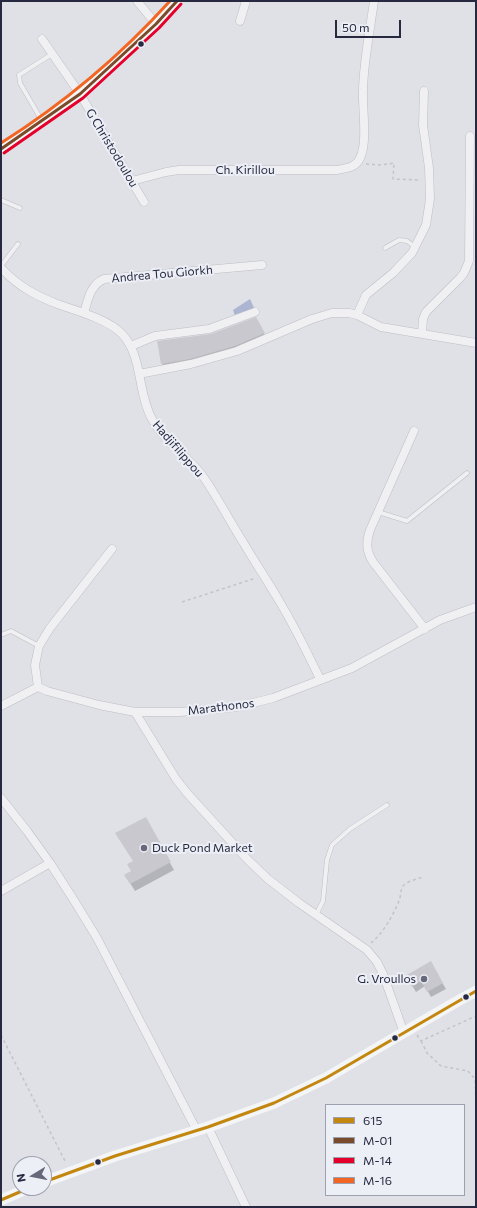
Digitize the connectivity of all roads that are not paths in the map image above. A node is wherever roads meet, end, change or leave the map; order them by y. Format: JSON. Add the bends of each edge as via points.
{"nodes":[{"id":1,"x":137,"y":1,"type":"edge"},
{"id":2,"x":177,"y":1,"type":"edge"},
{"id":3,"x":246,"y":1,"type":"edge"},
{"id":4,"x":374,"y":1,"type":"edge"},
{"id":5,"x":240,"y":21,"type":"dead end"},
{"id":6,"x":156,"y":24,"type":"junction"},
{"id":7,"x":42,"y":39,"type":"dead end"},
{"id":8,"x":52,"y":54,"type":"junction"},
{"id":9,"x":424,"y":91,"type":"dead end"},
{"id":10,"x":80,"y":94,"type":"junction"},
{"id":11,"x":42,"y":122,"type":"junction"},
{"id":12,"x":470,"y":136,"type":"dead end"},
{"id":13,"x":1,"y":149,"type":"edge"},
{"id":14,"x":132,"y":181,"type":"junction"},
{"id":15,"x":1,"y":200,"type":"edge"},
{"id":16,"x":144,"y":202,"type":"dead end"},
{"id":17,"x":20,"y":208,"type":"dead end"},
{"id":18,"x":18,"y":244,"type":"dead end"},
{"id":19,"x":416,"y":247,"type":"junction"},
{"id":20,"x":384,"y":248,"type":"dead end"},
{"id":21,"x":262,"y":265,"type":"dead end"},
{"id":22,"x":1,"y":267,"type":"edge"},
{"id":23,"x":255,"y":312,"type":"dead end"},
{"id":24,"x":84,"y":313,"type":"junction"},
{"id":25,"x":357,"y":315,"type":"junction"},
{"id":26,"x":422,"y":333,"type":"junction"},
{"id":27,"x":476,"y":343,"type":"edge"},
{"id":28,"x":131,"y":346,"type":"junction"},
{"id":29,"x":139,"y":374,"type":"junction"},
{"id":30,"x":414,"y":431,"type":"dead end"},
{"id":31,"x":467,"y":473,"type":"dead end"},
{"id":32,"x":378,"y":512,"type":"junction"},
{"id":33,"x":112,"y":549,"type":"dead end"},
{"id":34,"x":476,"y":607,"type":"edge"},
{"id":35,"x":425,"y":628,"type":"junction"},
{"id":36,"x":1,"y":635,"type":"edge"},
{"id":37,"x":39,"y":646,"type":"junction"},
{"id":38,"x":320,"y":680,"type":"junction"},
{"id":39,"x":38,"y":687,"type":"junction"},
{"id":40,"x":1,"y":706,"type":"edge"},
{"id":41,"x":135,"y":712,"type":"junction"},
{"id":42,"x":1,"y":798,"type":"edge"},
{"id":43,"x":387,"y":805,"type":"dead end"},
{"id":44,"x":50,"y":863,"type":"junction"},
{"id":45,"x":1,"y":890,"type":"edge"},
{"id":46,"x":316,"y":916,"type":"junction"},
{"id":47,"x":476,"y":991,"type":"edge"},
{"id":48,"x":408,"y":1030,"type":"junction"},
{"id":49,"x":208,"y":1127,"type":"junction"},
{"id":50,"x":196,"y":1131,"type":"junction"},
{"id":51,"x":52,"y":1179,"type":"edge"},
{"id":52,"x":12,"y":1195,"type":"edge"},
{"id":53,"x":1,"y":1200,"type":"edge"},
{"id":54,"x":246,"y":1207,"type":"edge"}],
"edges":[{"from":1,"to":6,"type":"street"},
{"from":2,"to":6,"type":"main road"},
{"from":3,"to":5,"type":"street"},
{"from":4,"to":14,"type":"street","name":"Ch. Kirillou","via":[[363,89],[364,142],[357,163],[337,170],[179,170]]},
{"from":6,"to":10,"type":"main road"},
{"from":7,"to":8,"type":"street","name":"G Christodoulou"},
{"from":8,"to":10,"type":"street","name":"G Christodoulou"},
{"from":8,"to":11,"type":"lane","via":[[19,75],[20,83]]},
{"from":9,"to":19,"type":"street","via":[[423,125],[429,180],[428,213],[426,225]]},
{"from":10,"to":11,"type":"main road"},
{"from":10,"to":14,"type":"street","name":"G Christodoulou"},
{"from":11,"to":13,"type":"main road"},
{"from":12,"to":26,"type":"street","via":[[469,261],[464,274],[426,312]]},
{"from":14,"to":16,"type":"street","name":"G Christodoulou"},
{"from":15,"to":17,"type":"lane"},
{"from":18,"to":22,"type":"lane"},
{"from":19,"to":20,"type":"lane","via":[[407,241],[399,240]]},
{"from":19,"to":25,"type":"street","via":[[405,262],[366,295]]},
{"from":21,"to":24,"type":"street","name":"Andrea Tou Giorkh","via":[[104,279],[94,285]]},
{"from":22,"to":24,"type":"street","name":"Hadjifilippou","via":[[11,279],[27,290]]},
{"from":23,"to":28,"type":"street","via":[[209,329],[155,336]]},
{"from":24,"to":28,"type":"street","name":"Hadjifilippou","via":[[113,326],[122,333]]},
{"from":25,"to":26,"type":"street","via":[[381,327]]},
{"from":25,"to":29,"type":"street","via":[[340,312],[322,315],[237,351],[191,364]]},
{"from":26,"to":27,"type":"street"},
{"from":28,"to":29,"type":"street","name":"Hadjifilippou"},
{"from":29,"to":38,"type":"street","name":"Hadjifilippou","via":[[143,398],[158,429],[202,475],[295,628]]},
{"from":30,"to":32,"type":"street"},
{"from":31,"to":32,"type":"lane","via":[[407,521]]},
{"from":32,"to":35,"type":"street","via":[[367,540],[369,555]]},
{"from":33,"to":37,"type":"street","via":[[50,628]]},
{"from":34,"to":35,"type":"street","name":"Marathonos","via":[[451,615]]},
{"from":35,"to":38,"type":"street","name":"Marathonos","via":[[365,661]]},
{"from":36,"to":37,"type":"lane","via":[[10,631]]},
{"from":37,"to":39,"type":"street","via":[[35,665]]},
{"from":38,"to":41,"type":"street","name":"Marathonos","via":[[273,698],[237,707],[180,712]]},
{"from":39,"to":40,"type":"street"},
{"from":39,"to":41,"type":"street","name":"Marathonos","via":[[99,705]]},
{"from":41,"to":46,"type":"street","via":[[176,779],[229,841],[268,878]]},
{"from":42,"to":44,"type":"street"},
{"from":43,"to":46,"type":"lane","via":[[350,829],[332,845],[327,860],[322,901]]},
{"from":44,"to":45,"type":"street"},
{"from":44,"to":50,"type":"street","via":[[97,938]]},
{"from":46,"to":48,"type":"street","via":[[364,948],[377,962]]},
{"from":47,"to":48,"type":"main road"},
{"from":48,"to":49,"type":"main road","via":[[300,1092]]},
{"from":49,"to":50,"type":"main road"},
{"from":49,"to":54,"type":"street"},
{"from":50,"to":51,"type":"main road"},
{"from":52,"to":53,"type":"main road"}]}
